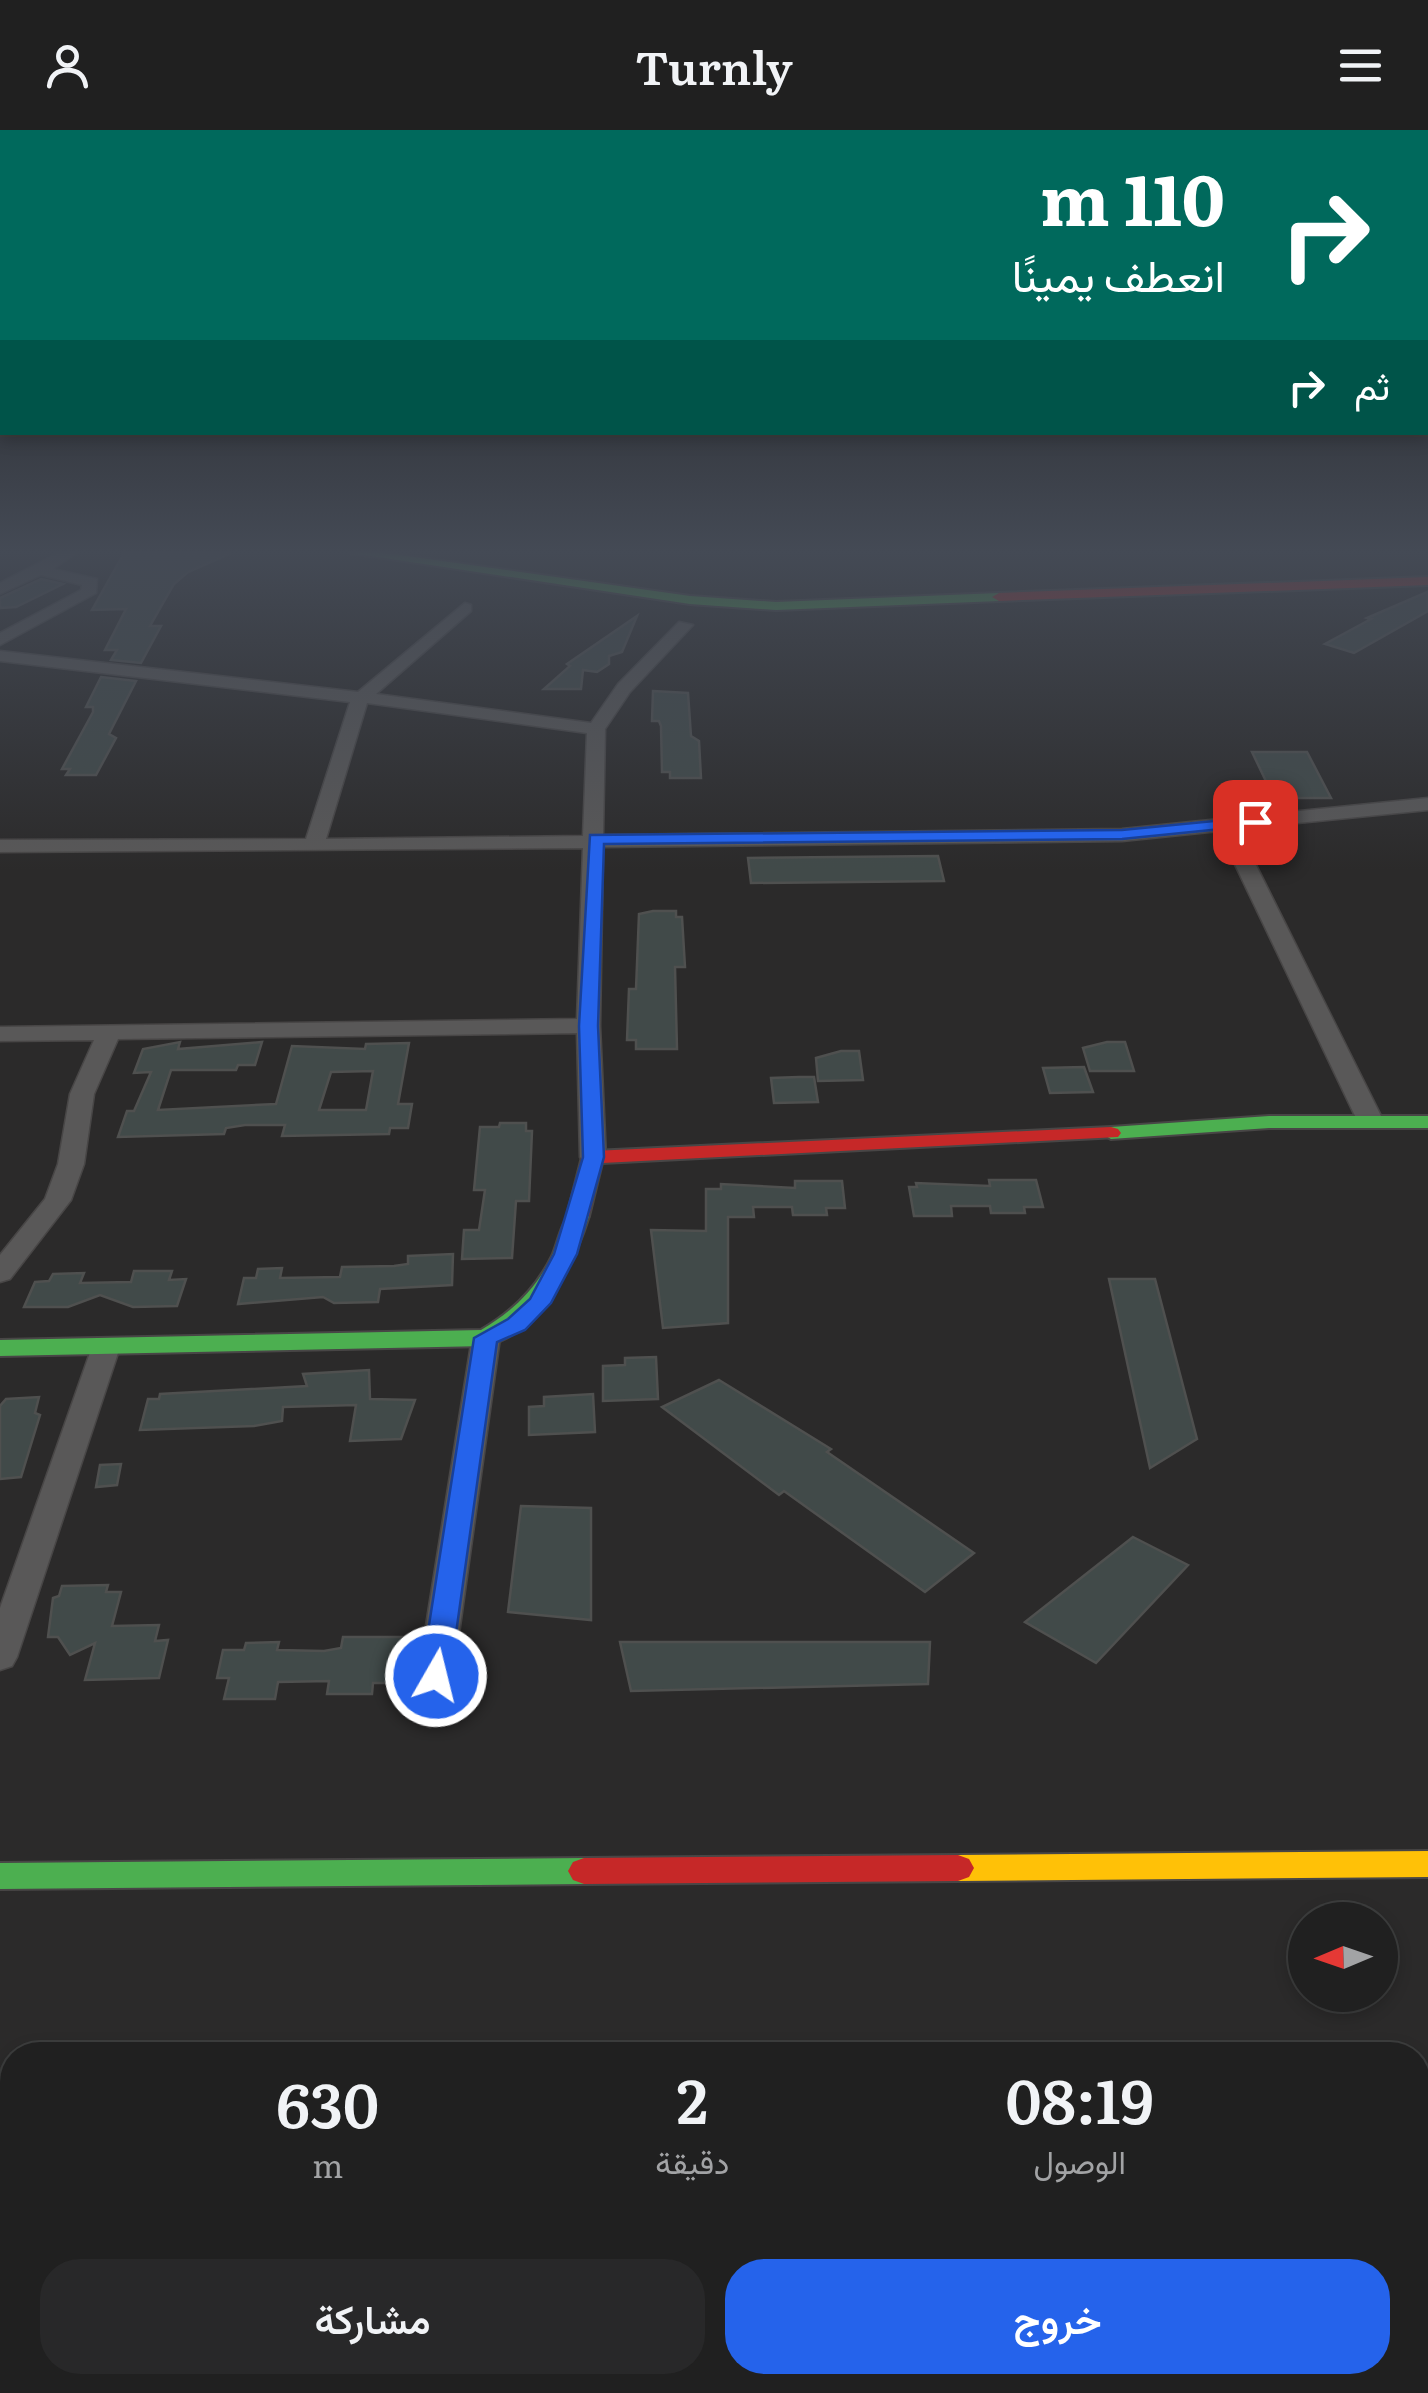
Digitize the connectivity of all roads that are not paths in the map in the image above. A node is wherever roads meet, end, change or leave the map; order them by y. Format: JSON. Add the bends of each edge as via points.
{"nodes":[{"id":1,"x":21,"y":659,"type":"edge"},
{"id":2,"x":407,"y":659,"type":"edge"},
{"id":3,"x":653,"y":659,"type":"edge"},
{"id":4,"x":360,"y":700,"type":"junction"},
{"id":5,"x":596,"y":729,"type":"junction"},
{"id":6,"x":1428,"y":804,"type":"edge"},
{"id":7,"x":1226,"y":826,"type":"junction"},
{"id":8,"x":596,"y":839,"type":"junction"},
{"id":9,"x":314,"y":845,"type":"junction"},
{"id":10,"x":0,"y":846,"type":"edge"},
{"id":11,"x":588,"y":1026,"type":"junction"},
{"id":12,"x":108,"y":1033,"type":"junction"},
{"id":13,"x":0,"y":1034,"type":"edge"},
{"id":14,"x":1370,"y":1120,"type":"junction"},
{"id":15,"x":1428,"y":1122,"type":"edge"},
{"id":16,"x":594,"y":1157,"type":"junction"},
{"id":17,"x":0,"y":1273,"type":"edge"},
{"id":18,"x":486,"y":1338,"type":"junction"},
{"id":19,"x":106,"y":1347,"type":"junction"},
{"id":20,"x":0,"y":1348,"type":"edge"},
{"id":21,"x":0,"y":1657,"type":"edge"},
{"id":22,"x":430,"y":1714,"type":"dead end"},
{"id":23,"x":1428,"y":1864,"type":"edge"},
{"id":24,"x":0,"y":1876,"type":"edge"}],
"edges":[{"from":1,"to":4,"type":"street"},
{"from":2,"to":4,"type":"street"},
{"from":3,"to":5,"type":"street"},
{"from":4,"to":5,"type":"street"},
{"from":4,"to":9,"type":"street"},
{"from":5,"to":8,"type":"street"},
{"from":6,"to":7,"type":"street"},
{"from":7,"to":8,"type":"street","via":[[1122,834]]},
{"from":7,"to":14,"type":"street"},
{"from":8,"to":9,"type":"street"},
{"from":8,"to":11,"type":"street"},
{"from":9,"to":10,"type":"street"},
{"from":11,"to":12,"type":"street"},
{"from":11,"to":16,"type":"street"},
{"from":12,"to":13,"type":"street"},
{"from":12,"to":17,"type":"street","via":[[82,1094],[58,1200]]},
{"from":14,"to":15,"type":"street"},
{"from":14,"to":16,"type":"street"},
{"from":16,"to":18,"type":"street","via":[[566,1254],[540,1303],[517,1324]]},
{"from":18,"to":19,"type":"street"},
{"from":18,"to":22,"type":"street"},
{"from":19,"to":20,"type":"street"},
{"from":19,"to":21,"type":"street"},
{"from":23,"to":24,"type":"street"}]}
